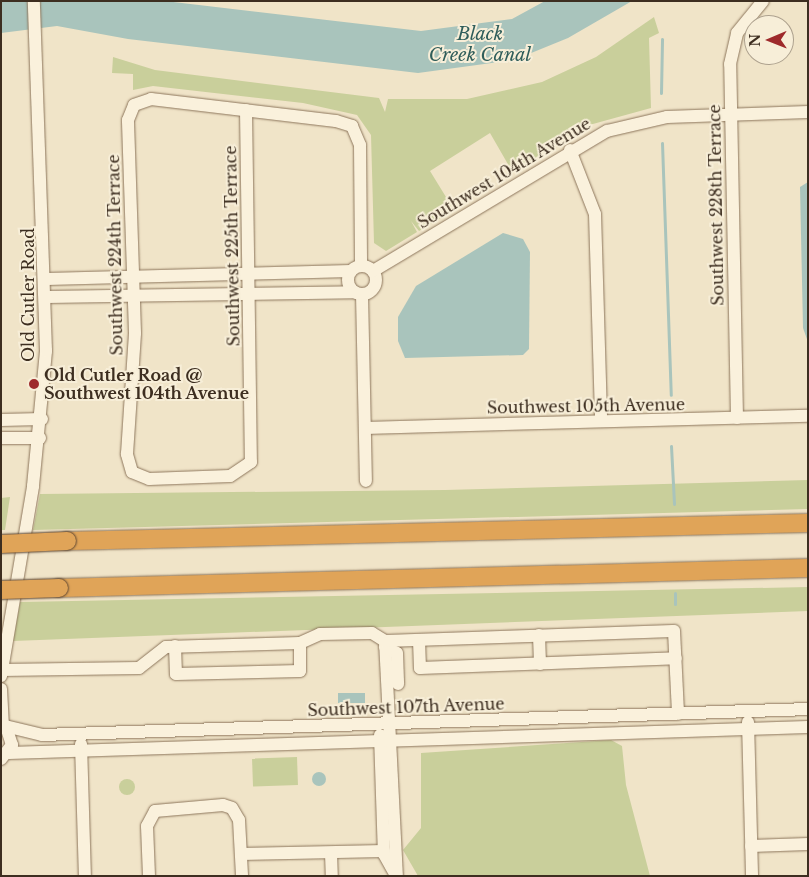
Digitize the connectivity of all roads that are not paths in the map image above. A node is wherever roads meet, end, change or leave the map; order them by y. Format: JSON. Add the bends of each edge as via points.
{"nodes":[{"id":1,"x":34,"y":1,"type":"edge"},
{"id":2,"x":762,"y":1,"type":"edge"},
{"id":3,"x":246,"y":110,"type":"junction"},
{"id":4,"x":808,"y":112,"type":"edge"},
{"id":5,"x":730,"y":114,"type":"junction"},
{"id":6,"x":570,"y":150,"type":"junction"},
{"id":7,"x":362,"y":269,"type":"junction"},
{"id":8,"x":248,"y":273,"type":"junction"},
{"id":9,"x":134,"y":277,"type":"junction"},
{"id":10,"x":47,"y":279,"type":"junction"},
{"id":11,"x":249,"y":293,"type":"junction"},
{"id":12,"x":358,"y":293,"type":"junction"},
{"id":13,"x":135,"y":295,"type":"junction"},
{"id":14,"x":47,"y":297,"type":"junction"},
{"id":15,"x":808,"y":416,"type":"edge"},
{"id":16,"x":737,"y":418,"type":"junction"},
{"id":17,"x":42,"y":419,"type":"junction"},
{"id":18,"x":1,"y":420,"type":"edge"},
{"id":19,"x":601,"y":421,"type":"junction"},
{"id":20,"x":365,"y":428,"type":"junction"},
{"id":21,"x":1,"y":438,"type":"edge"},
{"id":22,"x":40,"y":438,"type":"junction"},
{"id":23,"x":130,"y":468,"type":"joint"},
{"id":24,"x":366,"y":481,"type":"dead end"},
{"id":25,"x":808,"y":523,"type":"edge"},
{"id":26,"x":1,"y":544,"type":"edge"},
{"id":27,"x":808,"y":568,"type":"edge"},
{"id":28,"x":1,"y":590,"type":"edge"},
{"id":29,"x":539,"y":635,"type":"junction"},
{"id":30,"x":419,"y":640,"type":"junction"},
{"id":31,"x":300,"y":643,"type":"junction"},
{"id":32,"x":385,"y":644,"type":"junction"},
{"id":33,"x":176,"y":646,"type":"junction"},
{"id":34,"x":676,"y":658,"type":"junction"},
{"id":35,"x":386,"y":663,"type":"junction"},
{"id":36,"x":540,"y":664,"type":"junction"},
{"id":37,"x":2,"y":666,"type":"edge"},
{"id":38,"x":1,"y":689,"type":"edge"},
{"id":39,"x":390,"y":705,"type":"junction"},
{"id":40,"x":808,"y":710,"type":"edge"},
{"id":41,"x":748,"y":712,"type":"junction"},
{"id":42,"x":678,"y":714,"type":"junction"},
{"id":43,"x":4,"y":726,"type":"edge"},
{"id":44,"x":808,"y":727,"type":"edge"},
{"id":45,"x":748,"y":729,"type":"junction"},
{"id":46,"x":384,"y":732,"type":"junction"},
{"id":47,"x":81,"y":734,"type":"junction"},
{"id":48,"x":81,"y":750,"type":"junction"},
{"id":49,"x":5,"y":756,"type":"edge"},
{"id":50,"x":382,"y":812,"type":"junction"},
{"id":51,"x":394,"y":833,"type":"junction"},
{"id":52,"x":808,"y":844,"type":"edge"},
{"id":53,"x":751,"y":846,"type":"junction"},
{"id":54,"x":384,"y":847,"type":"junction"},
{"id":55,"x":356,"y":851,"type":"junction"},
{"id":56,"x":331,"y":852,"type":"junction"},
{"id":57,"x":241,"y":854,"type":"junction"},
{"id":58,"x":85,"y":876,"type":"edge"},
{"id":59,"x":149,"y":876,"type":"edge"},
{"id":60,"x":242,"y":876,"type":"edge"},
{"id":61,"x":332,"y":876,"type":"edge"},
{"id":62,"x":397,"y":876,"type":"edge"},
{"id":63,"x":752,"y":876,"type":"edge"}],
"edges":[{"from":1,"to":10,"type":"street","name":"Old Cutler Road"},
{"from":2,"to":5,"type":"street","name":"Southwest 228th Terrace","via":[[743,22],[732,51]]},
{"from":3,"to":7,"type":"street","via":[[352,126],[360,145]]},
{"from":3,"to":8,"type":"street","name":"Southwest 225th Terrace"},
{"from":3,"to":9,"type":"street","name":"Southwest 224th Terrace","via":[[151,99],[137,103],[128,120]]},
{"from":4,"to":5,"type":"street","name":"Southwest 104th Avenue"},
{"from":5,"to":6,"type":"street","name":"Southwest 104th Avenue","via":[[654,119],[607,131]]},
{"from":5,"to":16,"type":"street","name":"Southwest 228th Terrace"},
{"from":6,"to":7,"type":"street","name":"Southwest 104th Avenue"},
{"from":6,"to":19,"type":"street","via":[[595,214]]},
{"from":7,"to":8,"type":"street"},
{"from":7,"to":12,"type":"street","via":[[348,283]]},
{"from":7,"to":12,"type":"street","via":[[374,286]]},
{"from":8,"to":9,"type":"street"},
{"from":8,"to":11,"type":"street","name":"Southwest 225th Terrace"},
{"from":9,"to":10,"type":"street"},
{"from":9,"to":13,"type":"street","name":"Southwest 224th Terrace"},
{"from":10,"to":14,"type":"street","name":"Old Cutler Road"},
{"from":11,"to":12,"type":"street"},
{"from":11,"to":13,"type":"street"},
{"from":11,"to":23,"type":"street","name":"Southwest 225th Terrace","via":[[253,447],[246,469],[230,476],[149,479]]},
{"from":12,"to":20,"type":"street"},
{"from":13,"to":14,"type":"street"},
{"from":13,"to":23,"type":"street","name":"Southwest 224th Terrace"},
{"from":14,"to":17,"type":"street","name":"Old Cutler Road"},
{"from":15,"to":16,"type":"street","name":"Southwest 105th Avenue"},
{"from":16,"to":19,"type":"street","name":"Southwest 105th Avenue"},
{"from":17,"to":18,"type":"street"},
{"from":17,"to":22,"type":"street","name":"Old Cutler Road"},
{"from":19,"to":20,"type":"street","name":"Southwest 105th Avenue"},
{"from":20,"to":24,"type":"street"},
{"from":21,"to":22,"type":"street"},
{"from":22,"to":37,"type":"street","name":"Old Cutler Road"},
{"from":25,"to":26,"type":"highway","bridge":true},
{"from":27,"to":28,"type":"highway","bridge":true},
{"from":29,"to":30,"type":"street"},
{"from":29,"to":34,"type":"street","via":[[674,631]]},
{"from":29,"to":36,"type":"street"},
{"from":30,"to":32,"type":"street"},
{"from":30,"to":36,"type":"street","via":[[420,668]]},
{"from":31,"to":32,"type":"street","via":[[320,634],[372,633]]},
{"from":31,"to":33,"type":"street"},
{"from":31,"to":33,"type":"street","via":[[300,671],[176,674]]},
{"from":32,"to":35,"type":"street"},
{"from":32,"to":39,"type":"street","via":[[397,653],[398,699]]},
{"from":33,"to":37,"type":"street","via":[[161,648],[139,668]]},
{"from":34,"to":36,"type":"street"},
{"from":34,"to":42,"type":"street"},
{"from":35,"to":39,"type":"street"},
{"from":35,"to":46,"type":"street"},
{"from":38,"to":43,"type":"street"},
{"from":39,"to":46,"type":"street"},
{"from":40,"to":41,"type":"street","name":"Southwest 107th Avenue"},
{"from":41,"to":42,"type":"street","name":"Southwest 107th Avenue"},
{"from":41,"to":45,"type":"street"},
{"from":42,"to":46,"type":"street","name":"Southwest 107th Avenue"},
{"from":43,"to":47,"type":"street","name":"Southwest 107th Avenue","via":[[29,734]]},
{"from":43,"to":49,"type":"street","via":[[12,742]]},
{"from":44,"to":45,"type":"street","name":"Southwest 107th Avenue"},
{"from":45,"to":46,"type":"street","name":"Southwest 107th Avenue"},
{"from":45,"to":53,"type":"street"},
{"from":46,"to":47,"type":"street","name":"Southwest 107th Avenue"},
{"from":46,"to":48,"type":"street","name":"Southwest 107th Avenue"},
{"from":46,"to":50,"type":"street"},
{"from":46,"to":51,"type":"street"},
{"from":47,"to":48,"type":"street"},
{"from":48,"to":49,"type":"street","name":"Southwest 107th Avenue"},
{"from":48,"to":58,"type":"street"},
{"from":50,"to":54,"type":"street"},
{"from":50,"to":55,"type":"street","via":[[373,842]]},
{"from":51,"to":54,"type":"street"},
{"from":51,"to":62,"type":"street"},
{"from":52,"to":53,"type":"street"},
{"from":53,"to":63,"type":"street"},
{"from":54,"to":55,"type":"street"},
{"from":54,"to":62,"type":"street"},
{"from":55,"to":56,"type":"street"},
{"from":56,"to":57,"type":"street"},
{"from":56,"to":61,"type":"street"},
{"from":57,"to":59,"type":"street","via":[[240,825],[234,810],[223,805],[155,811],[147,826]]},
{"from":57,"to":60,"type":"street"}]}
